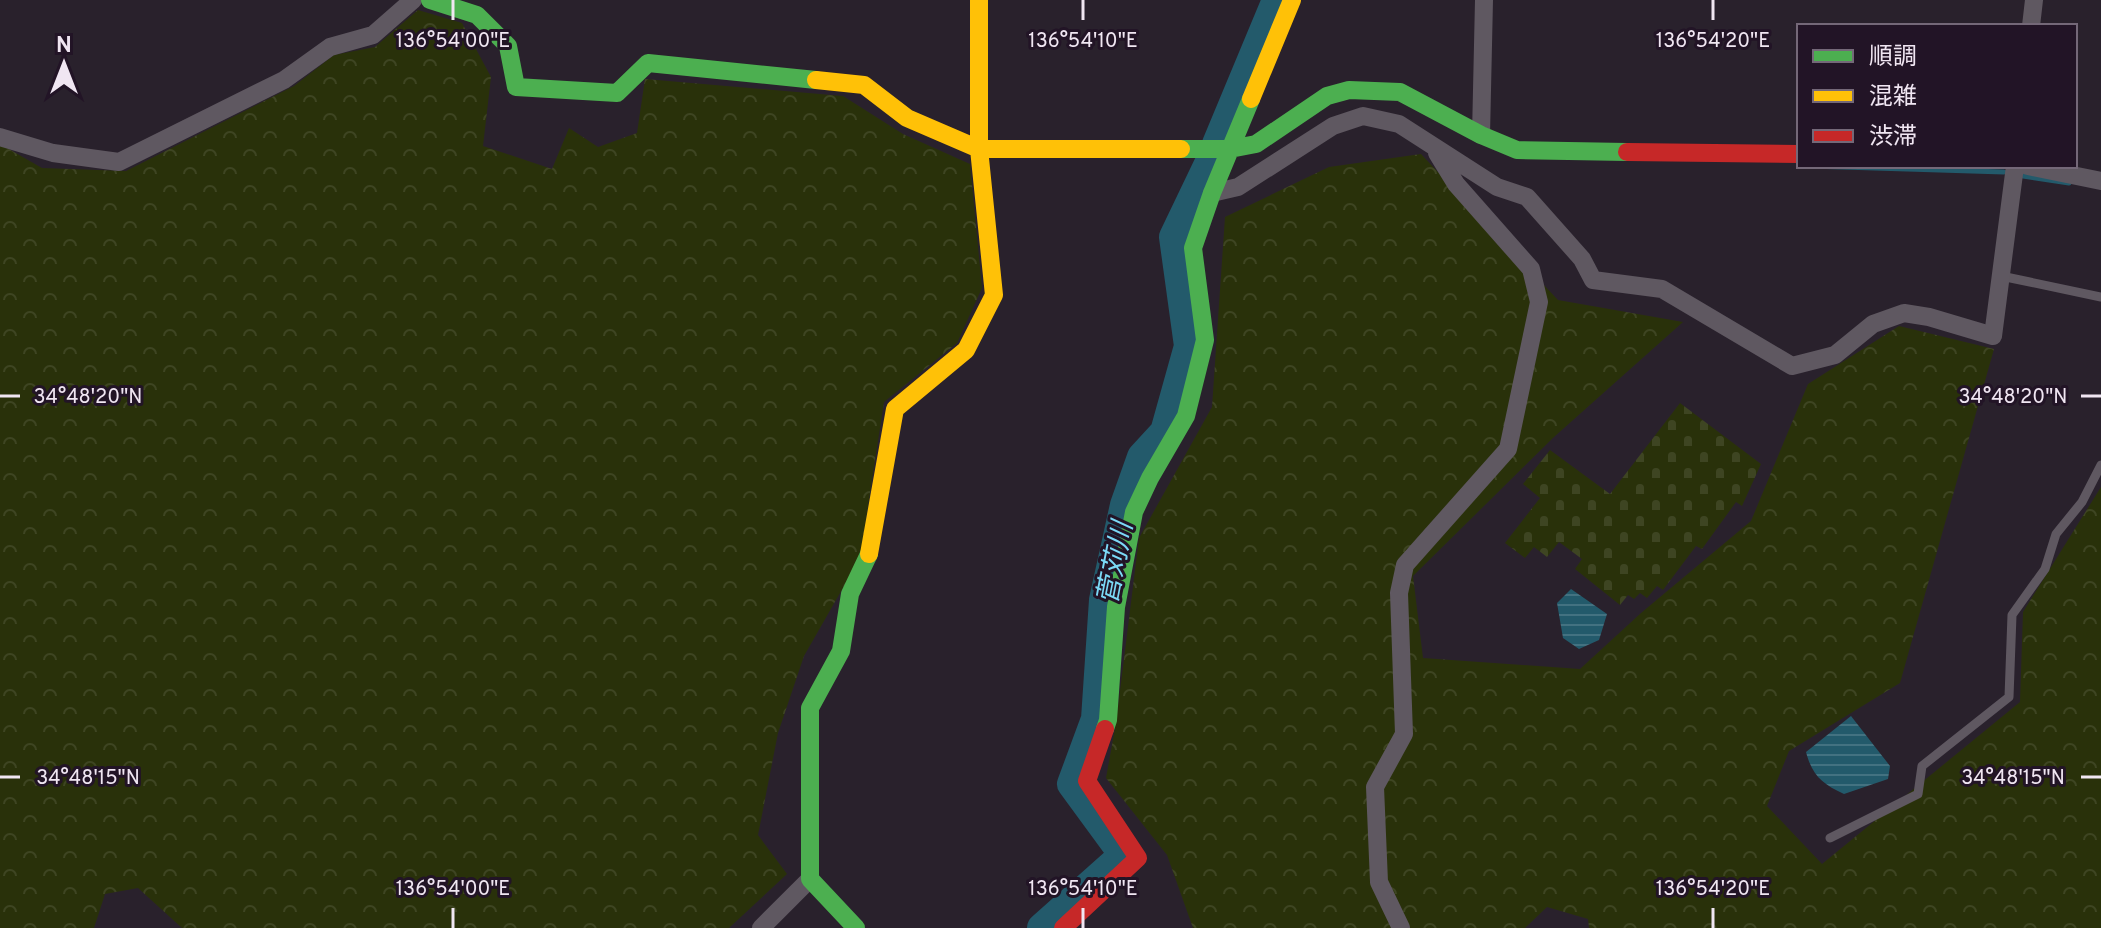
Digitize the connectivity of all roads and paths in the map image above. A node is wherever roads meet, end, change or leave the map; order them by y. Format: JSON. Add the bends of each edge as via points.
{"nodes":[{"id":1,"x":413,"y":0,"type":"edge"},
{"id":2,"x":430,"y":0,"type":"edge"},
{"id":3,"x":979,"y":0,"type":"edge"},
{"id":4,"x":1292,"y":0,"type":"edge"},
{"id":5,"x":1484,"y":0,"type":"edge"},
{"id":6,"x":2034,"y":0,"type":"edge"},
{"id":7,"x":477,"y":7,"type":"edge"},
{"id":8,"x":2031,"y":24,"type":"edge"},
{"id":9,"x":1481,"y":135,"type":"junction"},
{"id":10,"x":0,"y":137,"type":"edge"},
{"id":11,"x":1433,"y":147,"type":"junction"},
{"id":12,"x":979,"y":149,"type":"junction"},
{"id":13,"x":1230,"y":149,"type":"junction"},
{"id":14,"x":1797,"y":154,"type":"edge"},
{"id":15,"x":2015,"y":168,"type":"edge"},
{"id":16,"x":2038,"y":168,"type":"edge"},
{"id":17,"x":2101,"y":181,"type":"edge"},
{"id":18,"x":1212,"y":193,"type":"junction"},
{"id":19,"x":2001,"y":276,"type":"junction"},
{"id":20,"x":2101,"y":297,"type":"edge"},
{"id":21,"x":2101,"y":465,"type":"edge"},
{"id":22,"x":1830,"y":838,"type":"dead end"},
{"id":23,"x":810,"y":879,"type":"junction"},
{"id":24,"x":761,"y":928,"type":"edge"},
{"id":25,"x":856,"y":928,"type":"edge"},
{"id":26,"x":1063,"y":928,"type":"edge"},
{"id":27,"x":1401,"y":928,"type":"edge"}],
"edges":[{"from":1,"to":10,"type":"street","via":[[373,35],[330,47],[284,80],[119,162],[53,153]]},
{"from":2,"to":7,"type":"street"},
{"from":3,"to":12,"type":"street"},
{"from":4,"to":13,"type":"street"},
{"from":5,"to":9,"type":"street"},
{"from":6,"to":8,"type":"street"},
{"from":7,"to":12,"type":"street","via":[[508,46],[516,87],[617,93],[648,63],[864,85],[907,118]]},
{"from":9,"to":13,"type":"street","via":[[1400,92],[1349,90],[1327,96],[1256,144]]},
{"from":9,"to":14,"type":"street","via":[[1517,150]]},
{"from":11,"to":18,"type":"street","via":[[1399,124],[1363,116],[1333,126],[1238,187]]},
{"from":11,"to":19,"type":"street","via":[[1497,187],[1527,197],[1582,259],[1593,280],[1662,289],[1792,366],[1835,355],[1873,324],[1904,313],[1993,336]]},
{"from":11,"to":27,"type":"street","via":[[1456,184],[1531,269],[1539,302],[1508,449],[1405,565],[1399,593],[1404,734],[1375,787],[1379,882]]},
{"from":12,"to":13,"type":"street"},
{"from":12,"to":23,"type":"street","via":[[994,295],[966,350],[895,409],[868,561],[850,594],[841,651],[810,708]]},
{"from":13,"to":18,"type":"street"},
{"from":15,"to":19,"type":"street"},
{"from":16,"to":17,"type":"street"},
{"from":18,"to":26,"type":"street","via":[[1193,248],[1205,340],[1186,416],[1134,512],[1116,607],[1108,720],[1087,781],[1138,858]]},
{"from":19,"to":20,"type":"lane"},
{"from":21,"to":22,"type":"lane","via":[[2082,502],[2056,534],[2045,569],[2012,615],[2009,697],[1922,766],[1918,794]]},
{"from":23,"to":24,"type":"street"},
{"from":23,"to":25,"type":"street"}]}
